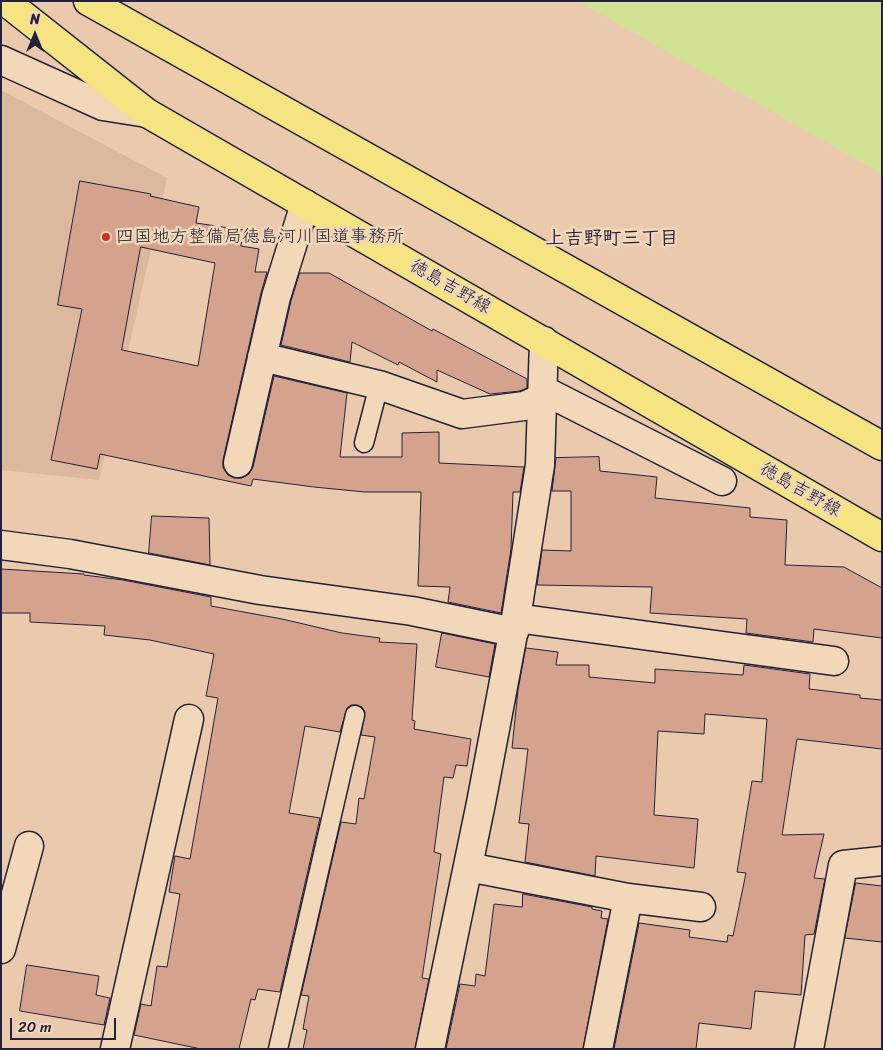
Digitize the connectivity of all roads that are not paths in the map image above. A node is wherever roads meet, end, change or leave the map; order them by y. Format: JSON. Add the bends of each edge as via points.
{"nodes":[{"id":1,"x":5,"y":1,"type":"edge"},
{"id":2,"x":88,"y":1,"type":"edge"},
{"id":3,"x":1,"y":60,"type":"edge"},
{"id":4,"x":147,"y":113,"type":"junction"},
{"id":5,"x":305,"y":204,"type":"junction"},
{"id":6,"x":544,"y":341,"type":"junction"},
{"id":7,"x":262,"y":357,"type":"junction"},
{"id":8,"x":378,"y":385,"type":"junction"},
{"id":9,"x":542,"y":394,"type":"junction"},
{"id":10,"x":364,"y":442,"type":"dead end"},
{"id":11,"x":882,"y":446,"type":"edge"},
{"id":12,"x":238,"y":463,"type":"dead end"},
{"id":13,"x":722,"y":481,"type":"dead end"},
{"id":14,"x":882,"y":537,"type":"edge"},
{"id":15,"x":1,"y":545,"type":"edge"},
{"id":16,"x":515,"y":625,"type":"junction"},
{"id":17,"x":834,"y":661,"type":"dead end"},
{"id":18,"x":355,"y":715,"type":"dead end"},
{"id":19,"x":189,"y":719,"type":"dead end"},
{"id":20,"x":29,"y":846,"type":"dead end"},
{"id":21,"x":882,"y":861,"type":"edge"},
{"id":22,"x":468,"y":868,"type":"junction"},
{"id":23,"x":628,"y":898,"type":"junction"},
{"id":24,"x":701,"y":907,"type":"dead end"},
{"id":25,"x":1,"y":948,"type":"edge"},
{"id":26,"x":115,"y":1049,"type":"edge"},
{"id":27,"x":278,"y":1049,"type":"edge"},
{"id":28,"x":430,"y":1049,"type":"edge"},
{"id":29,"x":598,"y":1049,"type":"edge"},
{"id":30,"x":809,"y":1049,"type":"edge"}],
"edges":[{"from":1,"to":4,"type":"main road","name":"徳島吉野線"},
{"from":2,"to":11,"type":"main road"},
{"from":3,"to":4,"type":"street","via":[[103,106]]},
{"from":4,"to":5,"type":"main road","name":"徳島吉野線"},
{"from":5,"to":6,"type":"main road","name":"徳島吉野線"},
{"from":5,"to":7,"type":"street","via":[[276,297]]},
{"from":6,"to":9,"type":"street"},
{"from":6,"to":14,"type":"main road","name":"徳島吉野線"},
{"from":7,"to":8,"type":"street"},
{"from":7,"to":12,"type":"street"},
{"from":8,"to":9,"type":"street","via":[[462,414],[524,406]]},
{"from":8,"to":10,"type":"lane"},
{"from":9,"to":13,"type":"street"},
{"from":9,"to":16,"type":"street","via":[[540,465]]},
{"from":15,"to":16,"type":"street","via":[[70,554],[260,590]]},
{"from":16,"to":17,"type":"street"},
{"from":16,"to":22,"type":"street"},
{"from":18,"to":27,"type":"lane"},
{"from":19,"to":26,"type":"street"},
{"from":20,"to":25,"type":"street"},
{"from":21,"to":30,"type":"street","via":[[843,864]]},
{"from":22,"to":23,"type":"street"},
{"from":22,"to":28,"type":"street"},
{"from":23,"to":24,"type":"street"},
{"from":23,"to":29,"type":"street"}]}
